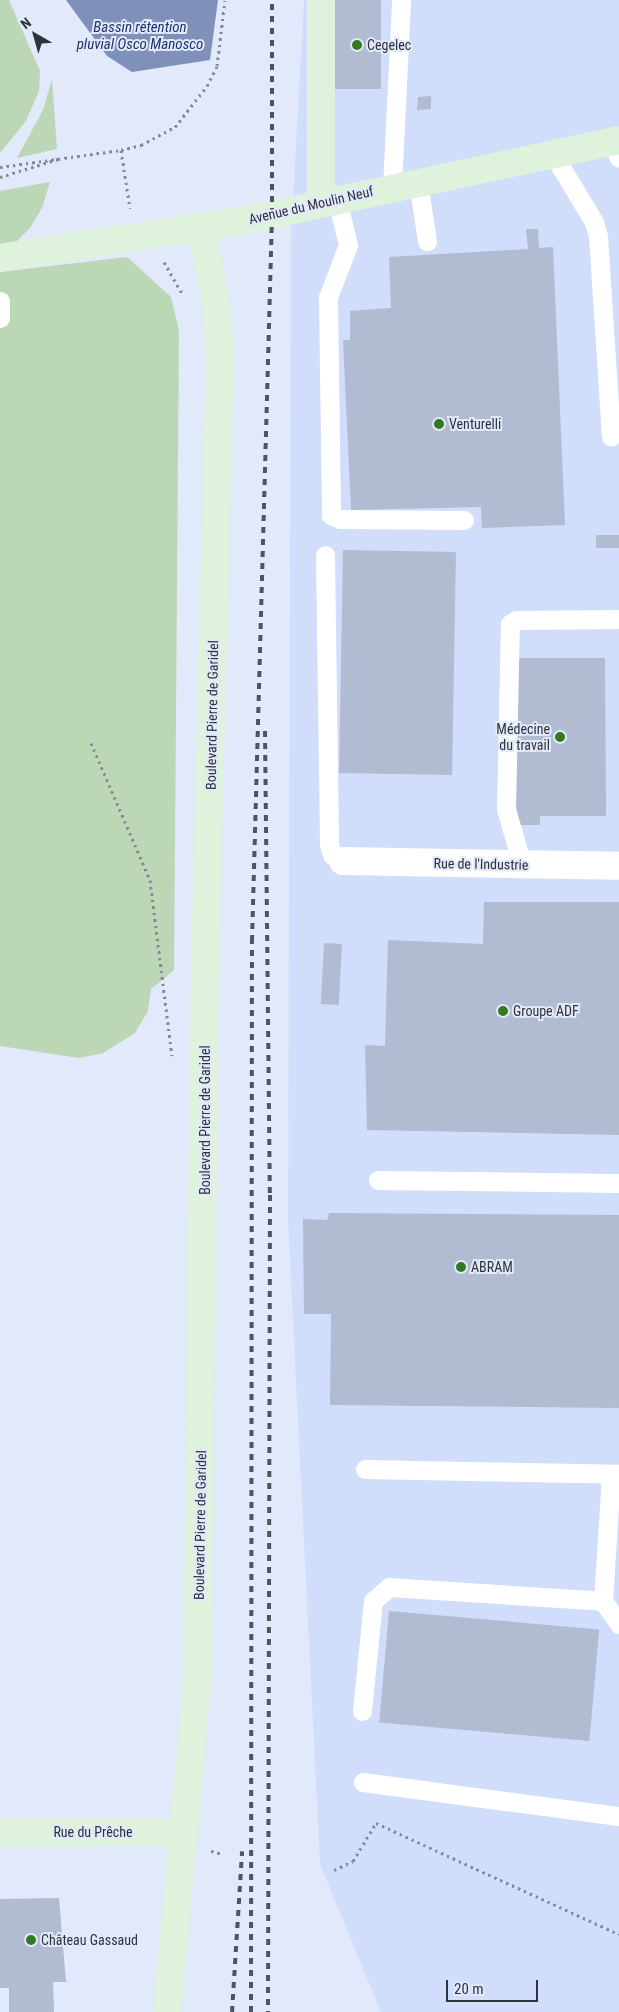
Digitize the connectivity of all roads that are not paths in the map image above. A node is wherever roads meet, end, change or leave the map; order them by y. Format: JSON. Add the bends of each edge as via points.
{"nodes":[{"id":1,"x":321,"y":0,"type":"edge"},
{"id":2,"x":401,"y":0,"type":"edge"},
{"id":3,"x":617,"y":147,"type":"edge"},
{"id":4,"x":553,"y":154,"type":"junction"},
{"id":5,"x":405,"y":184,"type":"junction"},
{"id":6,"x":329,"y":201,"type":"junction"},
{"id":7,"x":201,"y":228,"type":"junction"},
{"id":8,"x":427,"y":241,"type":"dead end"},
{"id":9,"x":0,"y":258,"type":"edge"},
{"id":10,"x":0,"y":301,"type":"edge"},
{"id":11,"x":0,"y":318,"type":"edge"},
{"id":12,"x":611,"y":437,"type":"dead end"},
{"id":13,"x":464,"y":520,"type":"dead end"},
{"id":14,"x":325,"y":555,"type":"dead end"},
{"id":15,"x":619,"y":619,"type":"edge"},
{"id":16,"x":343,"y":861,"type":"joint"},
{"id":17,"x":522,"y":865,"type":"junction"},
{"id":18,"x":619,"y":866,"type":"edge"},
{"id":19,"x":378,"y":1180,"type":"dead end"},
{"id":20,"x":619,"y":1183,"type":"edge"},
{"id":21,"x":365,"y":1469,"type":"dead end"},
{"id":22,"x":615,"y":1474,"type":"edge"},
{"id":23,"x":603,"y":1601,"type":"junction"},
{"id":24,"x":619,"y":1624,"type":"edge"},
{"id":25,"x":362,"y":1712,"type":"dead end"},
{"id":26,"x":363,"y":1782,"type":"dead end"},
{"id":27,"x":619,"y":1816,"type":"edge"},
{"id":28,"x":185,"y":1832,"type":"junction"},
{"id":29,"x":0,"y":1833,"type":"edge"},
{"id":30,"x":167,"y":2012,"type":"edge"}],
"edges":[{"from":1,"to":6,"type":"street"},
{"from":2,"to":5,"type":"lane"},
{"from":3,"to":4,"type":"street","name":"Avenue du Moulin Neuf"},
{"from":4,"to":5,"type":"street","name":"Avenue du Moulin Neuf"},
{"from":4,"to":12,"type":"lane","via":[[594,222],[598,236]]},
{"from":5,"to":6,"type":"street","name":"Avenue du Moulin Neuf"},
{"from":5,"to":8,"type":"lane"},
{"from":6,"to":7,"type":"street","name":"Avenue du Moulin Neuf"},
{"from":6,"to":13,"type":"lane","via":[[348,245],[328,297],[331,515],[336,518]]},
{"from":7,"to":9,"type":"street","name":"Avenue du Moulin Neuf"},
{"from":7,"to":28,"type":"street","name":"Boulevard Pierre de Garidel","via":[[216,304],[220,354],[206,949],[197,1684]]},
{"from":10,"to":11,"type":"lane"},
{"from":14,"to":16,"type":"lane","via":[[329,844],[332,855]]},
{"from":15,"to":17,"type":"lane","via":[[516,620],[510,624],[506,809]]},
{"from":16,"to":17,"type":"street","name":"Rue de l'Industrie"},
{"from":17,"to":18,"type":"street","name":"Rue de l'Industrie"},
{"from":19,"to":20,"type":"lane"},
{"from":21,"to":22,"type":"lane"},
{"from":22,"to":23,"type":"lane"},
{"from":23,"to":24,"type":"lane"},
{"from":23,"to":25,"type":"lane","via":[[389,1587],[373,1601]]},
{"from":26,"to":27,"type":"lane"},
{"from":28,"to":29,"type":"street","name":"Rue du Prêche"},
{"from":28,"to":30,"type":"street","name":"Boulevard Pierre de Garidel"}]}
